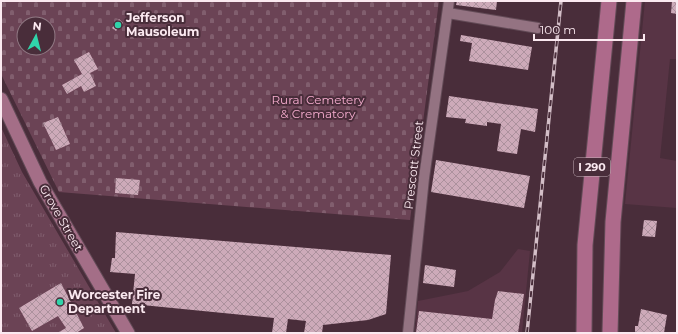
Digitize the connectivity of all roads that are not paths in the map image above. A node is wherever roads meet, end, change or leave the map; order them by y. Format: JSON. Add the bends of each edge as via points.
{"nodes":[{"id":1,"x":449,"y":1,"type":"edge"},
{"id":2,"x":609,"y":1,"type":"edge"},
{"id":3,"x":634,"y":1,"type":"edge"},
{"id":4,"x":448,"y":13,"type":"junction"},
{"id":5,"x":538,"y":28,"type":"dead end"},
{"id":6,"x":1,"y":99,"type":"edge"},
{"id":7,"x":128,"y":333,"type":"edge"},
{"id":8,"x":408,"y":333,"type":"edge"},
{"id":9,"x":584,"y":333,"type":"edge"},
{"id":10,"x":610,"y":333,"type":"edge"}],
"edges":[{"from":1,"to":4,"type":"street","name":"Prescott Street"},
{"from":2,"to":9,"type":"highway","number":"I 290","via":[[585,245]]},
{"from":3,"to":10,"type":"highway","number":"I 290","via":[[613,222]]},
{"from":4,"to":5,"type":"street"},
{"from":4,"to":8,"type":"street","name":"Prescott Street","via":[[424,178]]},
{"from":6,"to":7,"type":"main road","name":"Grove Street","via":[[40,182]]}]}
